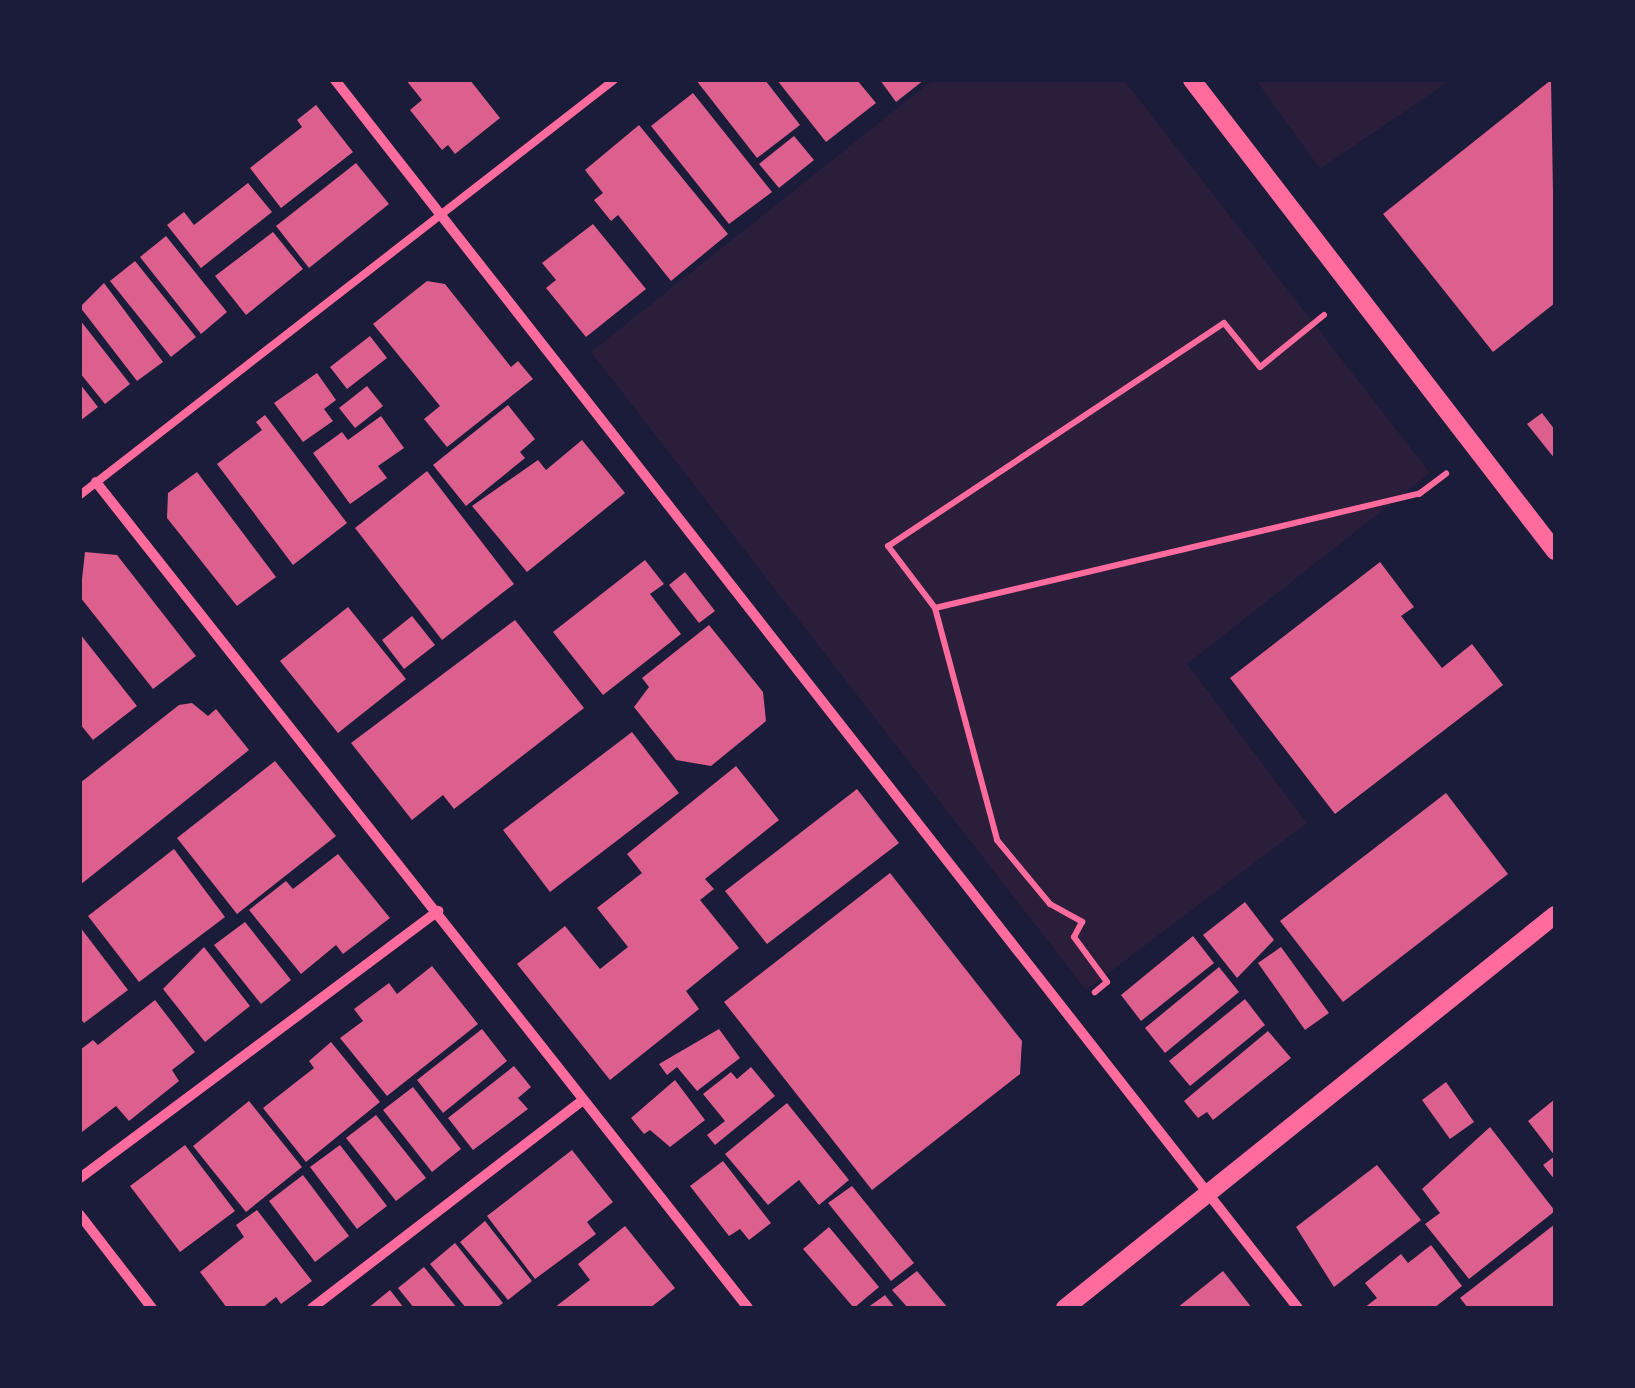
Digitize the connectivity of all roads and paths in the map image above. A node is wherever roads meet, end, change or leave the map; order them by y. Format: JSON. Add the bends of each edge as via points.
{"nodes":[{"id":1,"x":335,"y":80,"type":"edge"},
{"id":2,"x":614,"y":80,"type":"edge"},
{"id":3,"x":1192,"y":80,"type":"edge"},
{"id":4,"x":440,"y":214,"type":"junction"},
{"id":5,"x":1324,"y":315,"type":"dead end"},
{"id":6,"x":1447,"y":473,"type":"dead end"},
{"id":7,"x":96,"y":482,"type":"junction"},
{"id":8,"x":80,"y":495,"type":"edge"},
{"id":9,"x":1554,"y":548,"type":"edge"},
{"id":10,"x":935,"y":608,"type":"junction"},
{"id":11,"x":438,"y":911,"type":"junction"},
{"id":12,"x":1555,"y":915,"type":"edge"},
{"id":13,"x":1068,"y":1012,"type":"junction"},
{"id":14,"x":582,"y":1101,"type":"junction"},
{"id":15,"x":80,"y":1178,"type":"edge"},
{"id":16,"x":1210,"y":1192,"type":"junction"},
{"id":17,"x":80,"y":1216,"type":"edge"},
{"id":18,"x":152,"y":1308,"type":"edge"},
{"id":19,"x":312,"y":1308,"type":"edge"},
{"id":20,"x":748,"y":1308,"type":"edge"},
{"id":21,"x":1065,"y":1308,"type":"edge"},
{"id":22,"x":1298,"y":1308,"type":"edge"}],
"edges":[{"from":1,"to":4,"type":"street"},
{"from":2,"to":4,"type":"lane"},
{"from":3,"to":9,"type":"street"},
{"from":4,"to":7,"type":"lane"},
{"from":4,"to":13,"type":"street"},
{"from":5,"to":10,"type":"path","via":[[1260,366],[1224,323],[888,546]]},
{"from":6,"to":10,"type":"path","via":[[1419,494]]},
{"from":7,"to":8,"type":"lane"},
{"from":7,"to":11,"type":"street"},
{"from":10,"to":13,"type":"path","via":[[997,840],[1050,904],[1082,922],[1074,937],[1107,982]]},
{"from":11,"to":14,"type":"street"},
{"from":11,"to":15,"type":"street"},
{"from":12,"to":16,"type":"street"},
{"from":13,"to":16,"type":"street"},
{"from":14,"to":19,"type":"street"},
{"from":14,"to":20,"type":"street"},
{"from":16,"to":21,"type":"street"},
{"from":16,"to":22,"type":"street"},
{"from":17,"to":18,"type":"street"}]}
